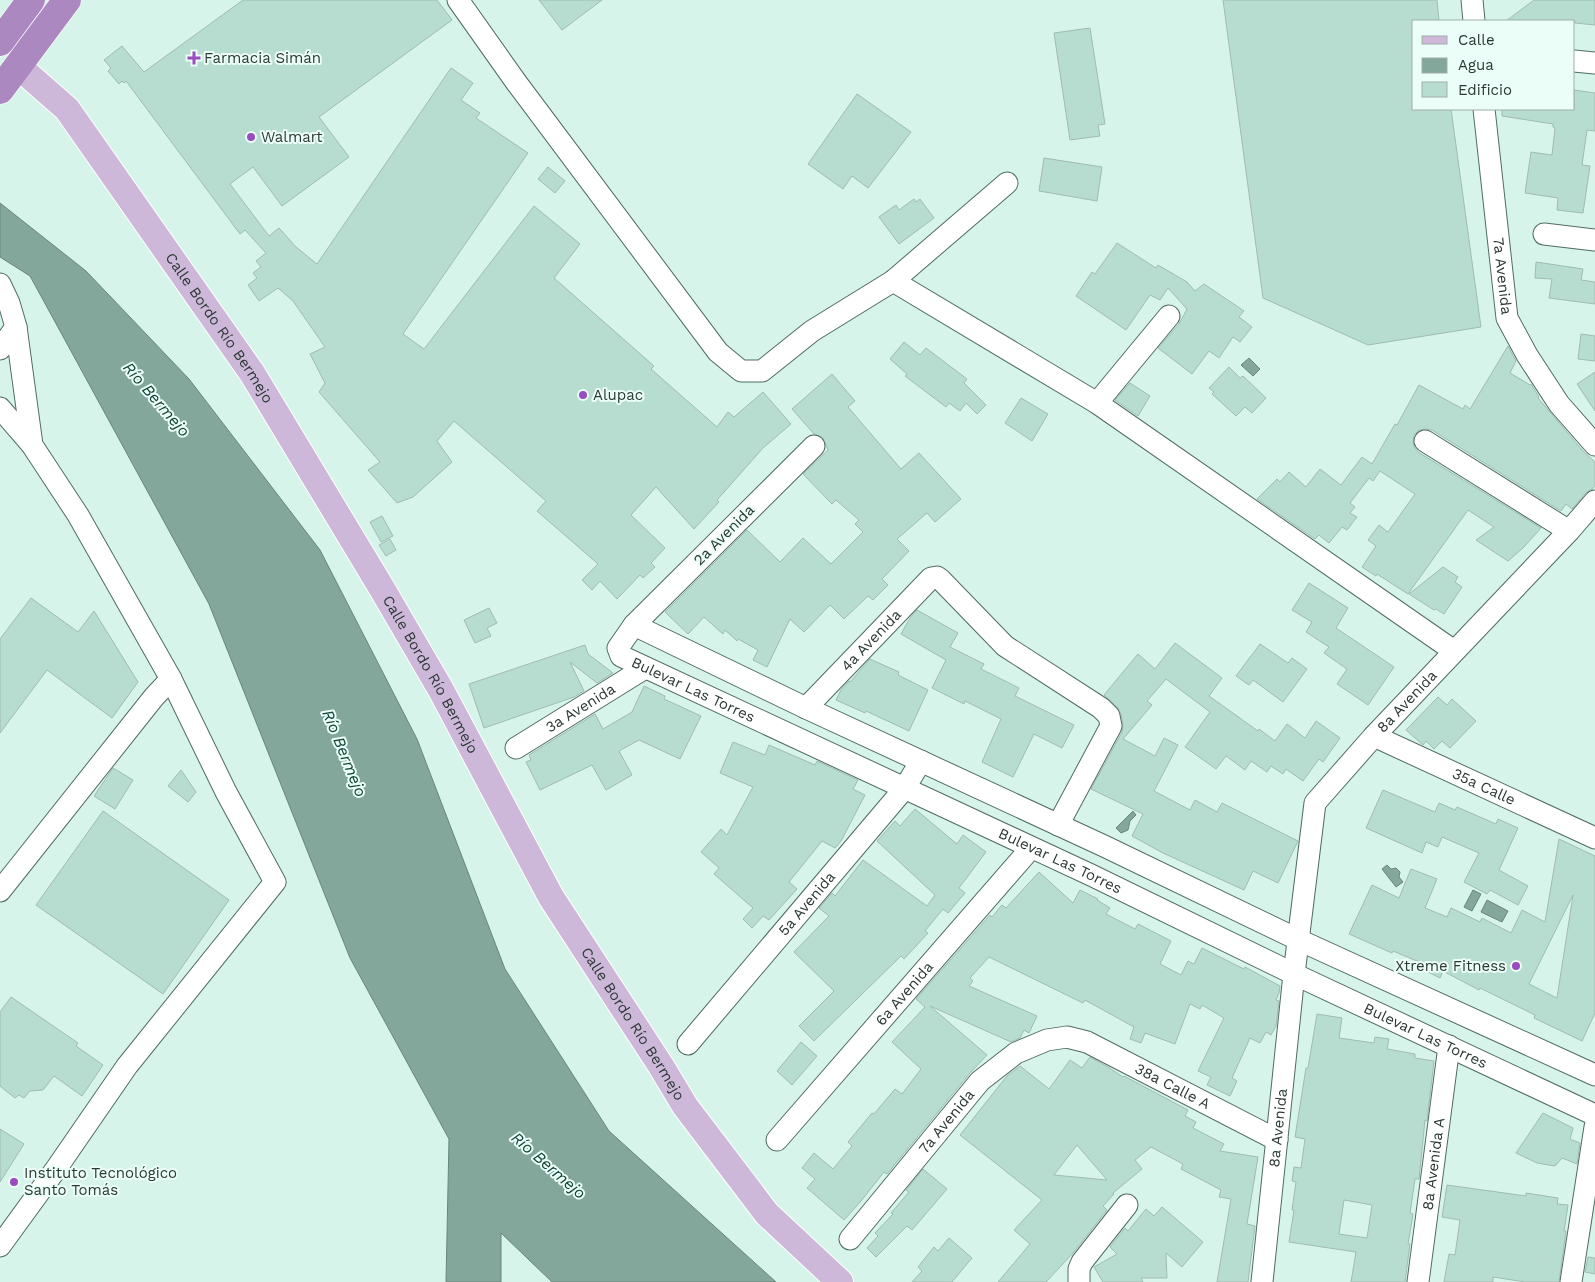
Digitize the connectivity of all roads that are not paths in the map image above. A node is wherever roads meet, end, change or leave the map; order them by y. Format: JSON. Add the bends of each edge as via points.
{"nodes":[{"id":1,"x":31,"y":0,"type":"edge"},
{"id":2,"x":68,"y":0,"type":"edge"},
{"id":3,"x":458,"y":0,"type":"edge"},
{"id":4,"x":1472,"y":0,"type":"edge"},
{"id":5,"x":1474,"y":20,"type":"edge"},
{"id":6,"x":0,"y":42,"type":"edge"},
{"id":7,"x":1575,"y":61,"type":"edge"},
{"id":8,"x":1595,"y":63,"type":"edge"},
{"id":9,"x":18,"y":66,"type":"junction"},
{"id":10,"x":0,"y":90,"type":"edge"},
{"id":11,"x":1484,"y":110,"type":"edge"},
{"id":12,"x":1007,"y":183,"type":"dead end"},
{"id":13,"x":1544,"y":234,"type":"dead end"},
{"id":14,"x":1595,"y":240,"type":"edge"},
{"id":15,"x":893,"y":281,"type":"junction"},
{"id":16,"x":0,"y":284,"type":"edge"},
{"id":17,"x":1169,"y":316,"type":"dead end"},
{"id":18,"x":16,"y":328,"type":"junction"},
{"id":19,"x":0,"y":349,"type":"edge"},
{"id":20,"x":22,"y":376,"type":"junction"},
{"id":21,"x":0,"y":394,"type":"edge"},
{"id":22,"x":1097,"y":403,"type":"junction"},
{"id":23,"x":0,"y":408,"type":"edge"},
{"id":24,"x":1425,"y":441,"type":"dead end"},
{"id":25,"x":32,"y":445,"type":"junction"},
{"id":26,"x":1595,"y":445,"type":"edge"},
{"id":27,"x":814,"y":446,"type":"dead end"},
{"id":28,"x":1595,"y":501,"type":"edge"},
{"id":29,"x":1569,"y":531,"type":"junction"},
{"id":30,"x":634,"y":625,"type":"junction"},
{"id":31,"x":1454,"y":651,"type":"junction"},
{"id":32,"x":645,"y":668,"type":"junction"},
{"id":33,"x":171,"y":679,"type":"junction"},
{"id":34,"x":806,"y":708,"type":"junction"},
{"id":35,"x":1374,"y":736,"type":"junction"},
{"id":36,"x":516,"y":748,"type":"dead end"},
{"id":37,"x":921,"y":762,"type":"junction"},
{"id":38,"x":904,"y":789,"type":"junction"},
{"id":39,"x":1058,"y":825,"type":"junction"},
{"id":40,"x":1595,"y":838,"type":"edge"},
{"id":41,"x":1104,"y":846,"type":"junction"},
{"id":42,"x":1031,"y":848,"type":"junction"},
{"id":43,"x":1091,"y":875,"type":"junction"},
{"id":44,"x":0,"y":891,"type":"edge"},
{"id":45,"x":1299,"y":940,"type":"junction"},
{"id":46,"x":1294,"y":974,"type":"junction"},
{"id":47,"x":1068,"y":1037,"type":"joint"},
{"id":48,"x":688,"y":1044,"type":"dead end"},
{"id":49,"x":1449,"y":1046,"type":"junction"},
{"id":50,"x":1595,"y":1074,"type":"edge"},
{"id":51,"x":1595,"y":1115,"type":"edge"},
{"id":52,"x":1595,"y":1127,"type":"edge"},
{"id":53,"x":777,"y":1140,"type":"dead end"},
{"id":54,"x":1277,"y":1140,"type":"junction"},
{"id":55,"x":1127,"y":1205,"type":"dead end"},
{"id":56,"x":850,"y":1239,"type":"dead end"},
{"id":57,"x":0,"y":1246,"type":"edge"},
{"id":58,"x":840,"y":1282,"type":"edge"},
{"id":59,"x":1080,"y":1282,"type":"edge"},
{"id":60,"x":1262,"y":1282,"type":"edge"},
{"id":61,"x":1418,"y":1282,"type":"edge"},
{"id":62,"x":1571,"y":1282,"type":"edge"}],
"edges":[{"from":1,"to":6,"type":"highway"},
{"from":2,"to":9,"type":"highway"},
{"from":3,"to":15,"type":"street","via":[[718,352],[741,371],[762,371],[812,331]]},
{"from":4,"to":5,"type":"street"},
{"from":7,"to":8,"type":"street"},
{"from":9,"to":10,"type":"highway"},
{"from":9,"to":58,"type":"main road","name":"Calle Bordo Río Bermejo","via":[[67,109],[252,373],[441,690],[551,897],[684,1106],[767,1214]]},
{"from":11,"to":26,"type":"street","name":"7a Avenida","via":[[1507,318],[1559,404]]},
{"from":12,"to":15,"type":"street"},
{"from":13,"to":14,"type":"street"},
{"from":15,"to":22,"type":"street"},
{"from":16,"to":18,"type":"street"},
{"from":17,"to":22,"type":"street"},
{"from":18,"to":19,"type":"street"},
{"from":18,"to":20,"type":"street"},
{"from":20,"to":21,"type":"street","via":[[14,389]]},
{"from":20,"to":25,"type":"street"},
{"from":22,"to":31,"type":"street"},
{"from":23,"to":25,"type":"street"},
{"from":24,"to":29,"type":"street"},
{"from":25,"to":33,"type":"street","via":[[78,515]]},
{"from":27,"to":30,"type":"street","name":"2a Avenida"},
{"from":28,"to":29,"type":"street","name":"8a Avenida"},
{"from":29,"to":31,"type":"street","name":"8a Avenida"},
{"from":30,"to":32,"type":"street","name":"Bulevar Las Torres","via":[[618,648],[621,656]]},
{"from":30,"to":34,"type":"street"},
{"from":31,"to":35,"type":"street","name":"8a Avenida"},
{"from":32,"to":36,"type":"street","name":"3a Avenida"},
{"from":32,"to":38,"type":"street","name":"Bulevar Las Torres"},
{"from":33,"to":44,"type":"street"},
{"from":33,"to":57,"type":"street","via":[[226,792],[275,882],[127,1066]]},
{"from":34,"to":37,"type":"street"},
{"from":34,"to":39,"type":"street","name":"4a Avenida","via":[[931,578],[937,577],[1005,646],[1109,716],[1111,726]]},
{"from":35,"to":40,"type":"street","name":"35a Calle"},
{"from":35,"to":45,"type":"street","name":"8a Avenida","via":[[1315,803]]},
{"from":37,"to":38,"type":"street","name":"5a Avenida"},
{"from":37,"to":39,"type":"street"},
{"from":38,"to":42,"type":"street","name":"Bulevar Las Torres"},
{"from":38,"to":48,"type":"street","name":"5a Avenida"},
{"from":39,"to":41,"type":"street"},
{"from":41,"to":43,"type":"street"},
{"from":41,"to":45,"type":"street"},
{"from":42,"to":43,"type":"street","name":"Bulevar Las Torres"},
{"from":42,"to":53,"type":"street","name":"6a Avenida"},
{"from":43,"to":46,"type":"street","name":"Bulevar Las Torres"},
{"from":45,"to":46,"type":"street","name":"8a Avenida"},
{"from":45,"to":50,"type":"street"},
{"from":46,"to":49,"type":"street","name":"Bulevar Las Torres"},
{"from":46,"to":54,"type":"street","name":"8a Avenida"},
{"from":47,"to":54,"type":"street","name":"38a Calle A","via":[[1086,1042]]},
{"from":47,"to":56,"type":"street","name":"7a Avenida","via":[[1047,1040],[1016,1053],[980,1081]]},
{"from":49,"to":51,"type":"street","name":"Bulevar Las Torres"},
{"from":49,"to":61,"type":"street","name":"8a Avenida A"},
{"from":52,"to":62,"type":"street"},
{"from":54,"to":60,"type":"street","name":"8a Avenida"},
{"from":55,"to":59,"type":"street","via":[[1082,1262]]}]}
